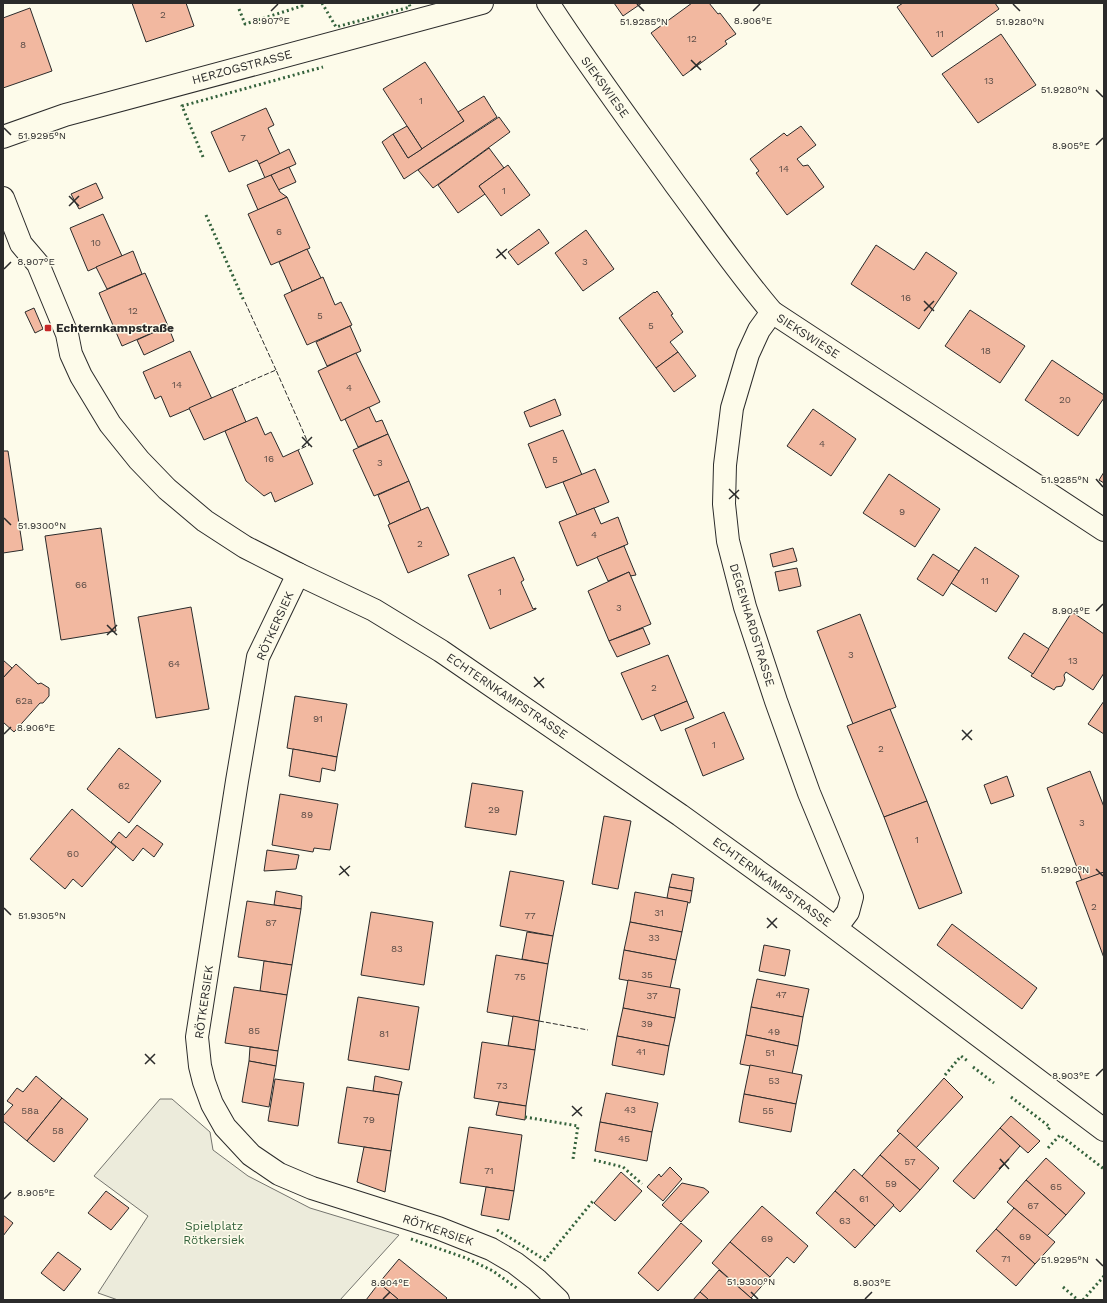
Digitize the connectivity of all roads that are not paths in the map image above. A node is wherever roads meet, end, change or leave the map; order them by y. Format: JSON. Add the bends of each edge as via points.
{"nodes":[{"id":1,"x":482,"y":3,"type":"edge"},
{"id":2,"x":548,"y":3,"type":"edge"},
{"id":3,"x":3,"y":137,"type":"edge"},
{"id":4,"x":3,"y":198,"type":"edge"},
{"id":5,"x":772,"y":312,"type":"junction"},
{"id":6,"x":1104,"y":530,"type":"edge"},
{"id":7,"x":298,"y":574,"type":"junction"},
{"id":8,"x":836,"y":928,"type":"junction"},
{"id":9,"x":1104,"y":1130,"type":"edge"},
{"id":10,"x":558,"y":1300,"type":"edge"}],
"edges":[{"from":1,"to":3,"type":"street","name":"HERZOGSTRASSE","via":[[65,115]]},
{"from":2,"to":5,"type":"street","name":"SIEKSWIESE","via":[[591,68],[706,227]]},
{"from":4,"to":7,"type":"street","name":"ECHTERNKAMPSTRASSE","via":[[21,244],[38,264],[68,334],[71,354],[81,376],[110,424],[167,489],[205,521],[245,547]]},
{"from":5,"to":6,"type":"street","name":"SIEKSWIESE"},
{"from":5,"to":8,"type":"street","name":"DEGENHARDSTRASSE","via":[[759,330],[748,354],[732,408],[725,465],[724,504],[728,541],[745,607],[807,786],[852,897],[848,912]]},
{"from":7,"to":8,"type":"street","name":"ECHTERNKAMPSTRASSE","via":[[374,610],[441,651],[680,815]]},
{"from":7,"to":10,"type":"street","name":"RÖTKERSIEK","via":[[258,657],[237,781],[198,1037],[200,1066],[212,1104],[225,1127],[251,1155],[279,1174],[312,1188],[438,1228],[491,1249],[515,1264]]},
{"from":8,"to":9,"type":"street","name":"ECHTERNKAMPSTRASSE"}]}
